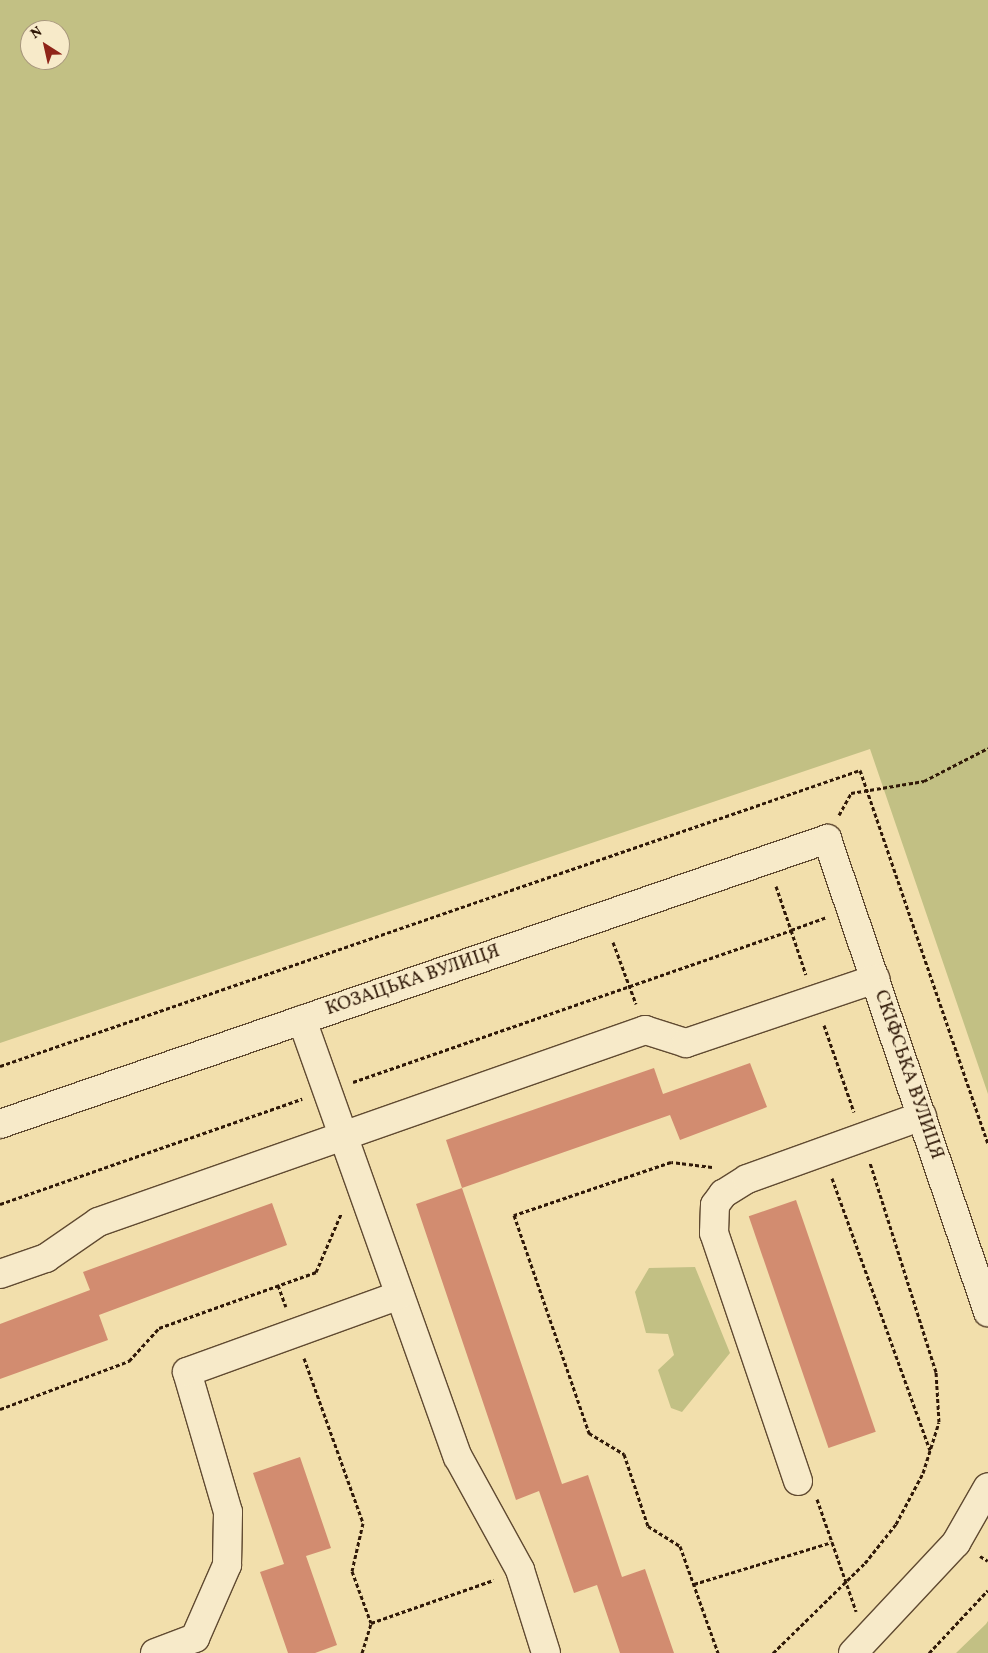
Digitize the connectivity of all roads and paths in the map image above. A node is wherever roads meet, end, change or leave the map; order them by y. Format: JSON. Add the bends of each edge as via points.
{"nodes":[{"id":1,"x":988,"y":748,"type":"edge"},
{"id":2,"x":827,"y":839,"type":"junction"},
{"id":3,"x":766,"y":859,"type":"junction"},
{"id":4,"x":851,"y":909,"type":"junction"},
{"id":5,"x":603,"y":916,"type":"junction"},
{"id":6,"x":791,"y":930,"type":"junction"},
{"id":7,"x":875,"y":979,"type":"junction"},
{"id":8,"x":630,"y":986,"type":"junction"},
{"id":9,"x":815,"y":1000,"type":"junction"},
{"id":10,"x":302,"y":1020,"type":"junction"},
{"id":11,"x":645,"y":1030,"type":"junction"},
{"id":12,"x":327,"y":1091,"type":"junction"},
{"id":13,"x":922,"y":1116,"type":"junction"},
{"id":14,"x":0,"y":1124,"type":"edge"},
{"id":15,"x":343,"y":1135,"type":"junction"},
{"id":16,"x":862,"y":1137,"type":"junction"},
{"id":17,"x":823,"y":1151,"type":"junction"},
{"id":18,"x":715,"y":1168,"type":"dead end"},
{"id":19,"x":0,"y":1204,"type":"edge"},
{"id":20,"x":342,"y":1212,"type":"dead end"},
{"id":21,"x":0,"y":1274,"type":"edge"},
{"id":22,"x":278,"y":1286,"type":"junction"},
{"id":23,"x":400,"y":1295,"type":"junction"},
{"id":24,"x":988,"y":1312,"type":"edge"},
{"id":25,"x":295,"y":1333,"type":"junction"},
{"id":26,"x":0,"y":1409,"type":"edge"},
{"id":27,"x":931,"y":1450,"type":"junction"},
{"id":28,"x":798,"y":1481,"type":"dead end"},
{"id":29,"x":988,"y":1486,"type":"edge"},
{"id":30,"x":832,"y":1542,"type":"dead end"},
{"id":31,"x":520,"y":1570,"type":"junction"},
{"id":32,"x":694,"y":1584,"type":"junction"},
{"id":33,"x":988,"y":1590,"type":"edge"},
{"id":34,"x":370,"y":1623,"type":"junction"},
{"id":35,"x":155,"y":1653,"type":"edge"},
{"id":36,"x":362,"y":1653,"type":"edge"},
{"id":37,"x":546,"y":1653,"type":"edge"},
{"id":38,"x":718,"y":1653,"type":"edge"},
{"id":39,"x":773,"y":1653,"type":"edge"},
{"id":40,"x":853,"y":1653,"type":"edge"},
{"id":41,"x":929,"y":1653,"type":"edge"}],
"edges":[{"from":1,"to":2,"type":"path","via":[[924,781],[851,793]]},
{"from":2,"to":3,"type":"street","name":"КОЗАЦЬКА ВУЛИЦЯ"},
{"from":2,"to":4,"type":"street","name":"СКІФСЬКА ВУЛИЦЯ"},
{"from":3,"to":5,"type":"street","name":"КОЗАЦЬКА ВУЛИЦЯ"},
{"from":3,"to":6,"type":"path"},
{"from":4,"to":6,"type":"path"},
{"from":4,"to":7,"type":"street","name":"СКІФСЬКА ВУЛИЦЯ"},
{"from":5,"to":8,"type":"path"},
{"from":5,"to":10,"type":"street","name":"КОЗАЦЬКА ВУЛИЦЯ"},
{"from":6,"to":8,"type":"path"},
{"from":6,"to":9,"type":"path"},
{"from":7,"to":9,"type":"street"},
{"from":7,"to":13,"type":"street","name":"СКІФСЬКА ВУЛИЦЯ"},
{"from":8,"to":11,"type":"path"},
{"from":8,"to":12,"type":"path"},
{"from":9,"to":11,"type":"street","via":[[686,1043]]},
{"from":9,"to":16,"type":"path"},
{"from":10,"to":12,"type":"street"},
{"from":10,"to":14,"type":"street","name":"КОЗАЦЬКА ВУЛИЦЯ"},
{"from":11,"to":15,"type":"street"},
{"from":12,"to":15,"type":"street"},
{"from":12,"to":19,"type":"path"},
{"from":13,"to":16,"type":"street"},
{"from":13,"to":24,"type":"street","name":"СКІФСЬКА ВУЛИЦЯ"},
{"from":15,"to":21,"type":"street","via":[[98,1222],[46,1258]]},
{"from":15,"to":23,"type":"street"},
{"from":16,"to":17,"type":"street"},
{"from":16,"to":27,"type":"path","via":[[936,1372],[938,1422]]},
{"from":17,"to":27,"type":"path"},
{"from":17,"to":28,"type":"street","via":[[733,1187],[715,1205],[712,1219]]},
{"from":18,"to":32,"type":"path","via":[[671,1162],[514,1215],[589,1433],[624,1454],[648,1526],[680,1546]]},
{"from":20,"to":22,"type":"path","via":[[316,1272]]},
{"from":22,"to":25,"type":"path"},
{"from":22,"to":26,"type":"path","via":[[159,1328],[129,1361]]},
{"from":23,"to":25,"type":"street"},
{"from":23,"to":31,"type":"street","via":[[458,1457]]},
{"from":25,"to":34,"type":"path","via":[[363,1523],[352,1571]]},
{"from":25,"to":35,"type":"street","via":[[187,1372],[228,1512],[227,1565],[194,1638]]},
{"from":27,"to":39,"type":"path","via":[[910,1500],[880,1546]]},
{"from":29,"to":40,"type":"street","via":[[967,1527],[932,1574]]},
{"from":30,"to":32,"type":"path"},
{"from":31,"to":34,"type":"path"},
{"from":31,"to":37,"type":"street"},
{"from":32,"to":38,"type":"path"},
{"from":33,"to":41,"type":"path"},
{"from":34,"to":36,"type":"path"}]}
